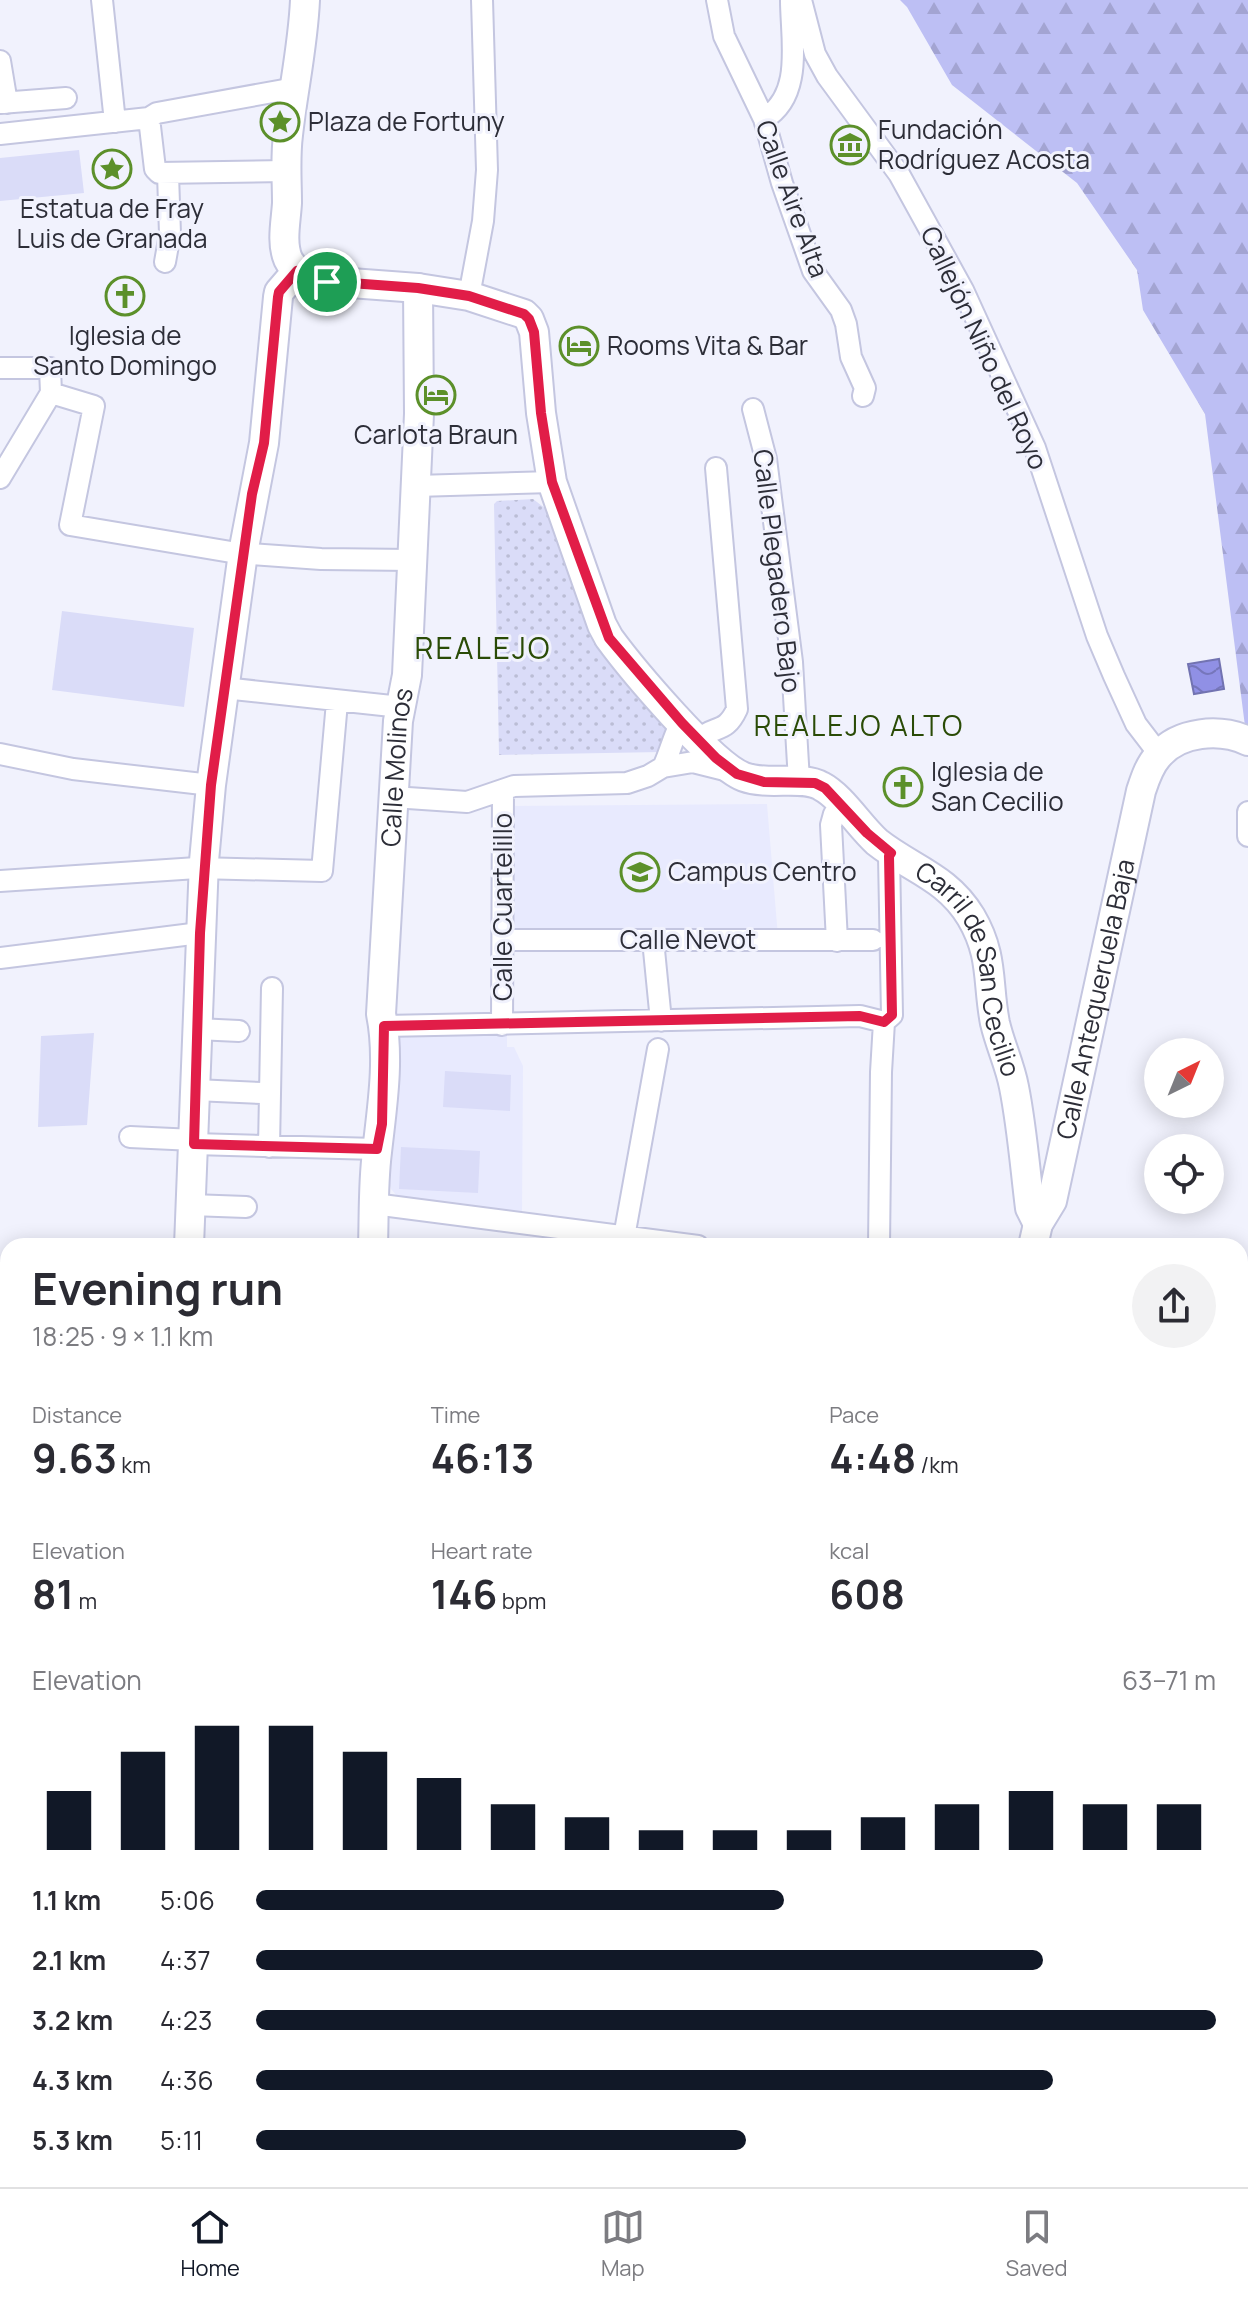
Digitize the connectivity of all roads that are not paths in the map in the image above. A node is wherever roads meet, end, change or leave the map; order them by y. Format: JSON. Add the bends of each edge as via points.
{"nodes":[{"id":1,"x":102,"y":0,"type":"edge"},
{"id":2,"x":305,"y":0,"type":"edge"},
{"id":3,"x":482,"y":0,"type":"edge"},
{"id":4,"x":717,"y":0,"type":"edge"},
{"id":5,"x":791,"y":0,"type":"edge"},
{"id":6,"x":801,"y":0,"type":"edge"},
{"id":7,"x":0,"y":61,"type":"edge"},
{"id":8,"x":297,"y":80,"type":"junction"},
{"id":9,"x":66,"y":98,"type":"dead end"},
{"id":10,"x":3,"y":103,"type":"edge"},
{"id":11,"x":149,"y":118,"type":"junction"},
{"id":12,"x":764,"y":119,"type":"junction"},
{"id":13,"x":115,"y":122,"type":"junction"},
{"id":14,"x":0,"y":134,"type":"edge"},
{"id":15,"x":277,"y":172,"type":"junction"},
{"id":16,"x":168,"y":174,"type":"junction"},
{"id":17,"x":165,"y":262,"type":"dead end"},
{"id":18,"x":297,"y":271,"type":"junction"},
{"id":19,"x":418,"y":288,"type":"junction"},
{"id":20,"x":469,"y":296,"type":"junction"},
{"id":21,"x":0,"y":368,"type":"edge"},
{"id":22,"x":51,"y":393,"type":"junction"},
{"id":23,"x":863,"y":396,"type":"dead end"},
{"id":24,"x":753,"y":409,"type":"dead end"},
{"id":25,"x":716,"y":468,"type":"dead end"},
{"id":26,"x":0,"y":478,"type":"edge"},
{"id":27,"x":552,"y":479,"type":"junction"},
{"id":28,"x":416,"y":486,"type":"junction"},
{"id":29,"x":243,"y":553,"type":"junction"},
{"id":30,"x":412,"y":560,"type":"junction"},
{"id":31,"x":224,"y":688,"type":"junction"},
{"id":32,"x":337,"y":702,"type":"junction"},
{"id":33,"x":401,"y":707,"type":"junction"},
{"id":34,"x":690,"y":731,"type":"junction"},
{"id":35,"x":1248,"y":741,"type":"edge"},
{"id":36,"x":0,"y":754,"type":"edge"},
{"id":37,"x":1159,"y":754,"type":"junction"},
{"id":38,"x":663,"y":767,"type":"junction"},
{"id":39,"x":737,"y":774,"type":"junction"},
{"id":40,"x":799,"y":781,"type":"junction"},
{"id":41,"x":211,"y":785,"type":"junction"},
{"id":42,"x":503,"y":790,"type":"junction"},
{"id":43,"x":393,"y":797,"type":"junction"},
{"id":44,"x":843,"y":807,"type":"junction"},
{"id":45,"x":1248,"y":812,"type":"edge"},
{"id":46,"x":1248,"y":836,"type":"edge"},
{"id":47,"x":891,"y":853,"type":"junction"},
{"id":48,"x":203,"y":868,"type":"junction"},
{"id":49,"x":0,"y":881,"type":"edge"},
{"id":50,"x":200,"y":933,"type":"junction"},
{"id":51,"x":503,"y":940,"type":"junction"},
{"id":52,"x":653,"y":940,"type":"junction"},
{"id":53,"x":873,"y":940,"type":"dead end"},
{"id":54,"x":837,"y":941,"type":"junction"},
{"id":55,"x":0,"y":958,"type":"edge"},
{"id":56,"x":272,"y":988,"type":"dead end"},
{"id":57,"x":661,"y":1021,"type":"junction"},
{"id":58,"x":884,"y":1022,"type":"junction"},
{"id":59,"x":502,"y":1025,"type":"junction"},
{"id":60,"x":384,"y":1026,"type":"junction"},
{"id":61,"x":197,"y":1029,"type":"junction"},
{"id":62,"x":271,"y":1031,"type":"junction"},
{"id":63,"x":658,"y":1049,"type":"dead end"},
{"id":64,"x":195,"y":1090,"type":"junction"},
{"id":65,"x":262,"y":1093,"type":"dead end"},
{"id":66,"x":130,"y":1137,"type":"dead end"},
{"id":67,"x":194,"y":1142,"type":"junction"},
{"id":68,"x":269,"y":1147,"type":"junction"},
{"id":69,"x":377,"y":1149,"type":"junction"},
{"id":70,"x":374,"y":1204,"type":"junction"},
{"id":71,"x":191,"y":1205,"type":"junction"},
{"id":72,"x":246,"y":1207,"type":"dead end"},
{"id":73,"x":1036,"y":1235,"type":"edge"},
{"id":74,"x":624,"y":1237,"type":"junction"},
{"id":75,"x":189,"y":1238,"type":"edge"},
{"id":76,"x":373,"y":1238,"type":"edge"},
{"id":77,"x":632,"y":1238,"type":"edge"},
{"id":78,"x":879,"y":1238,"type":"edge"}],
"edges":[{"from":1,"to":13,"type":"street"},
{"from":2,"to":8,"type":"main road"},
{"from":3,"to":20,"type":"street","via":[[487,170]]},
{"from":4,"to":12,"type":"street","name":"Calle Aire Alta","via":[[724,36]]},
{"from":5,"to":12,"type":"street","via":[[792,81],[786,98]]},
{"from":6,"to":37,"type":"street","name":"Callejón Niño del Royo","via":[[815,54],[827,76],[899,174],[963,290],[1035,448],[1097,636],[1136,724]]},
{"from":7,"to":10,"type":"street"},
{"from":8,"to":11,"type":"street","via":[[262,95]]},
{"from":8,"to":15,"type":"main road"},
{"from":9,"to":10,"type":"street"},
{"from":11,"to":13,"type":"street"},
{"from":11,"to":16,"type":"street","via":[[155,169]]},
{"from":12,"to":23,"type":"street","name":"Calle Aire Alta","via":[[813,271],[841,310]]},
{"from":13,"to":14,"type":"street"},
{"from":15,"to":16,"type":"street"},
{"from":15,"to":18,"type":"main road","via":[[285,248]]},
{"from":16,"to":17,"type":"street","via":[[170,234]]},
{"from":18,"to":19,"type":"main road","via":[[310,280]]},
{"from":18,"to":29,"type":"main road","via":[[278,297],[264,443]]},
{"from":19,"to":20,"type":"main road"},
{"from":19,"to":28,"type":"main road","name":"Calle Molinos"},
{"from":20,"to":27,"type":"main road","via":[[529,319]]},
{"from":21,"to":22,"type":"street","via":[[50,368]]},
{"from":22,"to":26,"type":"street"},
{"from":22,"to":29,"type":"street","via":[[94,406],[70,525]]},
{"from":24,"to":40,"type":"street","name":"Calle Plegadero Bajo","via":[[766,459],[792,662]]},
{"from":25,"to":34,"type":"street","via":[[737,709],[725,727],[705,734]]},
{"from":27,"to":28,"type":"street"},
{"from":27,"to":34,"type":"main road","via":[[609,638]]},
{"from":28,"to":30,"type":"main road","name":"Calle Molinos"},
{"from":29,"to":30,"type":"street"},
{"from":29,"to":31,"type":"main road"},
{"from":30,"to":33,"type":"main road","name":"Calle Molinos"},
{"from":31,"to":32,"type":"street"},
{"from":31,"to":41,"type":"main road"},
{"from":32,"to":33,"type":"street"},
{"from":32,"to":48,"type":"street","via":[[322,871]]},
{"from":33,"to":43,"type":"main road","name":"Calle Molinos"},
{"from":34,"to":38,"type":"street","via":[[677,728]]},
{"from":34,"to":39,"type":"main road"},
{"from":35,"to":37,"type":"main road","via":[[1216,732],[1176,743]]},
{"from":36,"to":41,"type":"street","via":[[73,769]]},
{"from":37,"to":73,"type":"main road","name":"Calle Antequeruela Baja","via":[[1141,791],[1052,1201]]},
{"from":38,"to":39,"type":"street","via":[[693,762]]},
{"from":38,"to":42,"type":"street","via":[[627,783]]},
{"from":39,"to":40,"type":"main road","via":[[764,782]]},
{"from":40,"to":44,"type":"main road","name":"Carril de San Cecilio","via":[[825,788]]},
{"from":41,"to":48,"type":"main road"},
{"from":42,"to":43,"type":"street","via":[[467,802]]},
{"from":42,"to":51,"type":"street","name":"Calle Cuartelillo"},
{"from":43,"to":60,"type":"main road","name":"Calle Molinos"},
{"from":44,"to":47,"type":"main road","name":"Carril de San Cecilio"},
{"from":44,"to":54,"type":"street","via":[[831,825]]},
{"from":45,"to":46,"type":"street"},
{"from":47,"to":58,"type":"street","via":[[892,1015]]},
{"from":47,"to":73,"type":"main road","name":"Carril de San Cecilio","via":[[938,880],[970,916],[988,955],[995,1022],[1014,1086]]},
{"from":48,"to":49,"type":"street"},
{"from":48,"to":50,"type":"main road"},
{"from":50,"to":55,"type":"street"},
{"from":50,"to":61,"type":"main road"},
{"from":51,"to":52,"type":"street","name":"Calle Nevot"},
{"from":51,"to":59,"type":"street","name":"Calle Cuartelillo"},
{"from":52,"to":54,"type":"street","name":"Calle Nevot"},
{"from":52,"to":57,"type":"street"},
{"from":53,"to":54,"type":"street","name":"Calle Nevot"},
{"from":56,"to":62,"type":"street"},
{"from":57,"to":58,"type":"street","via":[[860,1016]]},
{"from":57,"to":59,"type":"street"},
{"from":58,"to":78,"type":"street"},
{"from":59,"to":60,"type":"street"},
{"from":60,"to":69,"type":"main road","name":"Calle Molinos"},
{"from":61,"to":62,"type":"street"},
{"from":61,"to":64,"type":"main road"},
{"from":62,"to":68,"type":"street"},
{"from":63,"to":74,"type":"street"},
{"from":64,"to":65,"type":"street"},
{"from":64,"to":67,"type":"main road"},
{"from":66,"to":67,"type":"street"},
{"from":67,"to":68,"type":"street"},
{"from":67,"to":71,"type":"main road"},
{"from":68,"to":69,"type":"street"},
{"from":69,"to":70,"type":"main road","name":"Calle Molinos"},
{"from":70,"to":74,"type":"street"},
{"from":70,"to":76,"type":"main road","name":"Calle Molinos"},
{"from":71,"to":72,"type":"street"},
{"from":71,"to":75,"type":"main road"},
{"from":74,"to":77,"type":"street"}]}
